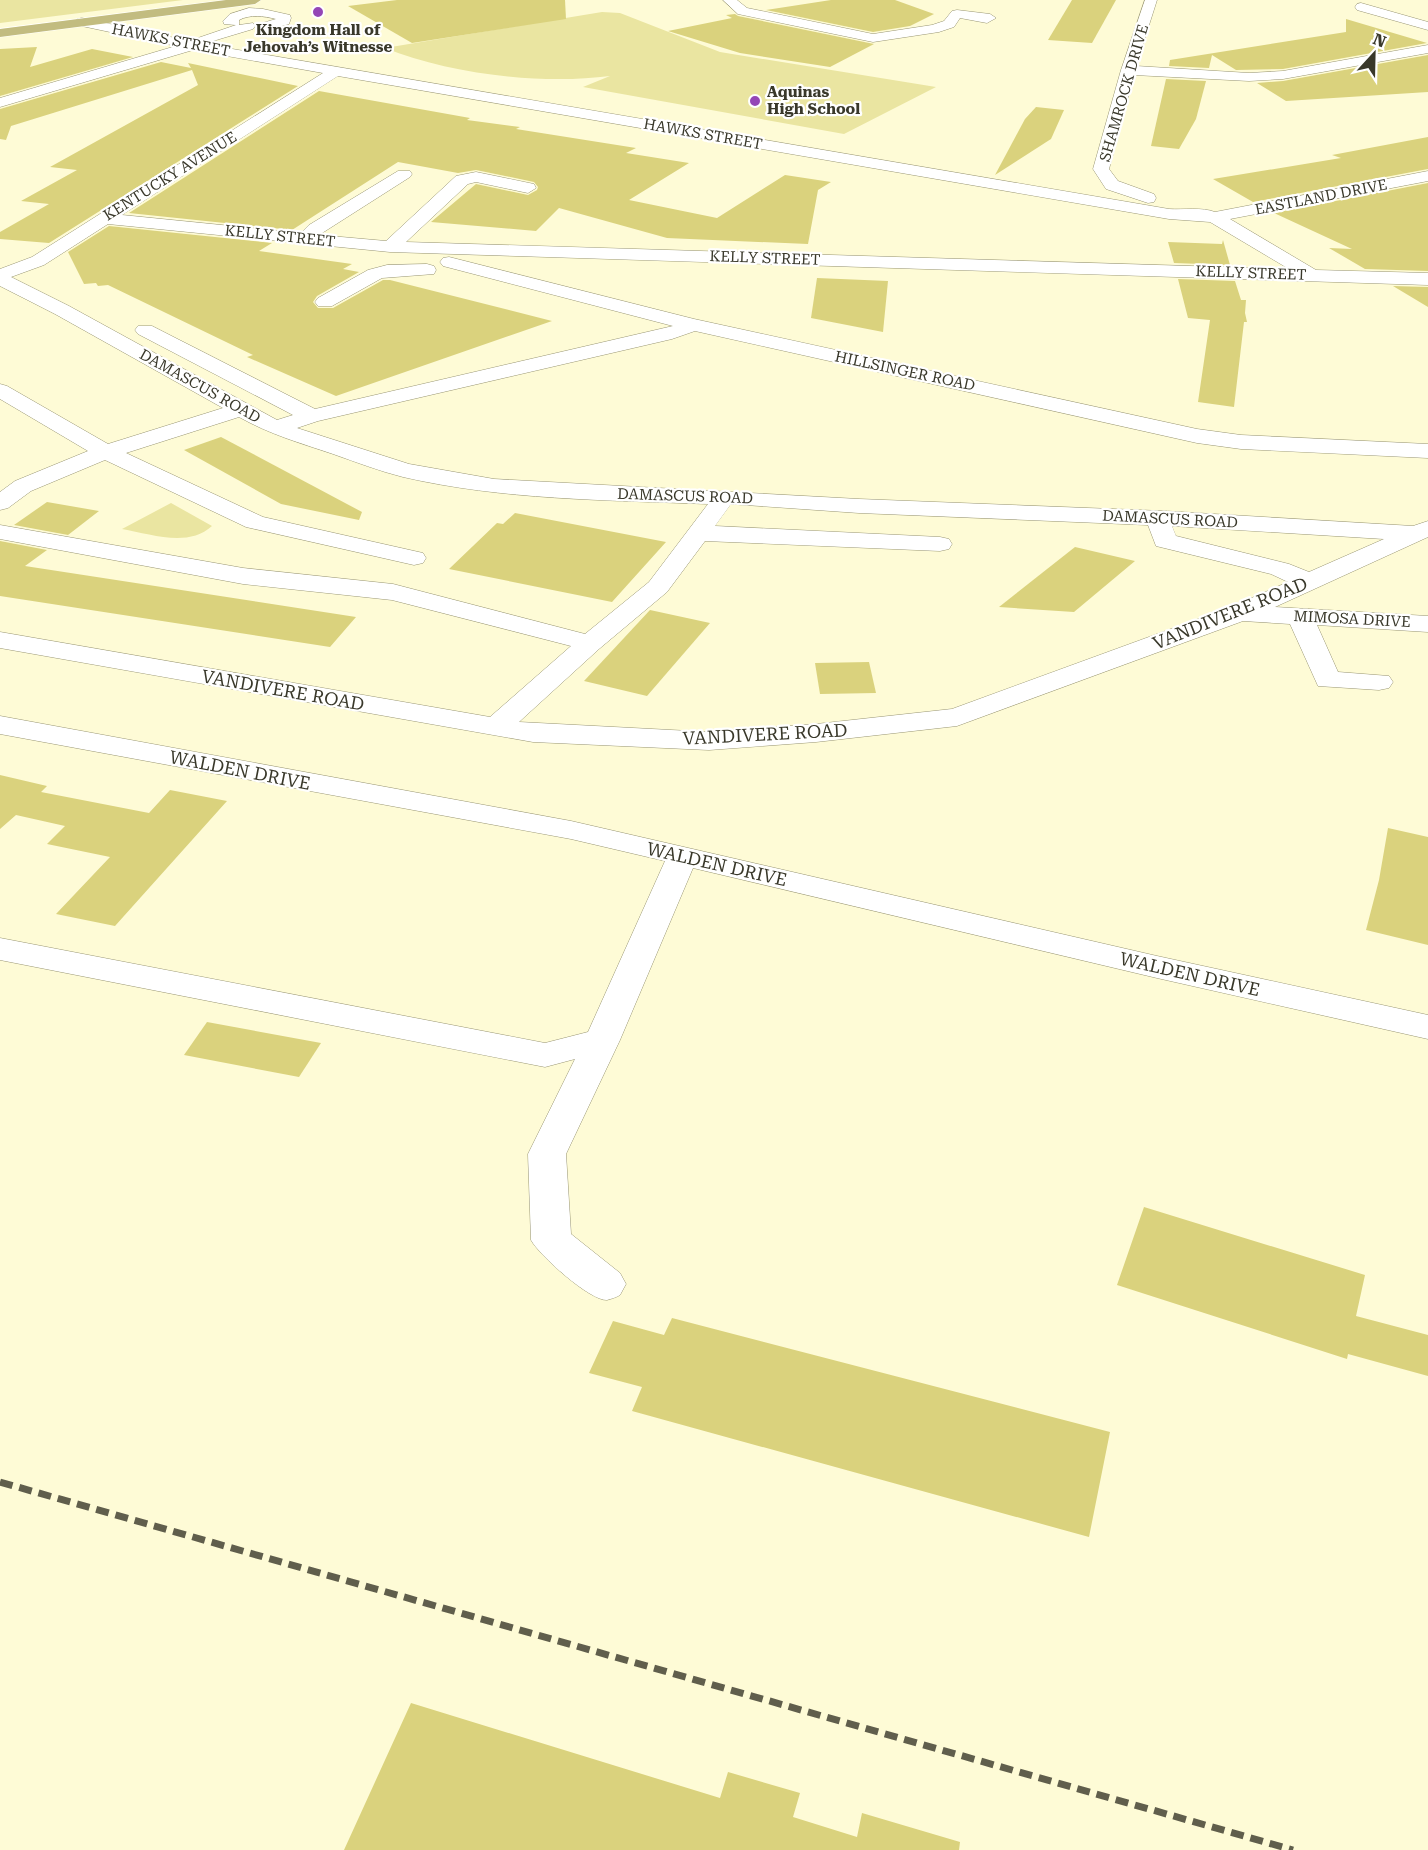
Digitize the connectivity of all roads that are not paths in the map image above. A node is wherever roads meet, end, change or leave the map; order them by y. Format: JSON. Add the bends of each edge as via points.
{"nodes":[{"id":1,"x":255,"y":0,"type":"edge"},
{"id":2,"x":752,"y":0,"type":"edge"},
{"id":3,"x":1151,"y":0,"type":"edge"},
{"id":4,"x":731,"y":1,"type":"edge"},
{"id":5,"x":1361,"y":7,"type":"dead end"},
{"id":6,"x":988,"y":19,"type":"dead end"},
{"id":7,"x":82,"y":22,"type":"junction"},
{"id":8,"x":1428,"y":26,"type":"edge"},
{"id":9,"x":264,"y":27,"type":"dead end"},
{"id":10,"x":0,"y":33,"type":"edge"},
{"id":11,"x":192,"y":46,"type":"junction"},
{"id":12,"x":1428,"y":49,"type":"edge"},
{"id":13,"x":1128,"y":70,"type":"junction"},
{"id":14,"x":336,"y":71,"type":"junction"},
{"id":15,"x":0,"y":103,"type":"edge"},
{"id":16,"x":404,"y":174,"type":"dead end"},
{"id":17,"x":1428,"y":176,"type":"edge"},
{"id":18,"x":1112,"y":185,"type":"junction"},
{"id":19,"x":528,"y":188,"type":"dead end"},
{"id":20,"x":1073,"y":197,"type":"junction"},
{"id":21,"x":1214,"y":217,"type":"junction"},
{"id":22,"x":103,"y":218,"type":"junction"},
{"id":23,"x":306,"y":238,"type":"junction"},
{"id":24,"x":390,"y":247,"type":"junction"},
{"id":25,"x":432,"y":264,"type":"junction"},
{"id":26,"x":1311,"y":274,"type":"junction"},
{"id":27,"x":0,"y":275,"type":"edge"},
{"id":28,"x":0,"y":279,"type":"edge"},
{"id":29,"x":1428,"y":279,"type":"edge"},
{"id":30,"x":325,"y":302,"type":"dead end"},
{"id":31,"x":91,"y":305,"type":"dead end"},
{"id":32,"x":62,"y":310,"type":"junction"},
{"id":33,"x":129,"y":322,"type":"dead end"},
{"id":34,"x":693,"y":325,"type":"junction"},
{"id":35,"x":672,"y":333,"type":"junction"},
{"id":36,"x":192,"y":354,"type":"junction"},
{"id":37,"x":160,"y":363,"type":"junction"},
{"id":38,"x":0,"y":390,"type":"edge"},
{"id":39,"x":243,"y":409,"type":"junction"},
{"id":40,"x":312,"y":416,"type":"junction"},
{"id":41,"x":275,"y":428,"type":"junction"},
{"id":42,"x":1428,"y":451,"type":"edge"},
{"id":43,"x":106,"y":453,"type":"junction"},
{"id":44,"x":724,"y":497,"type":"junction"},
{"id":45,"x":0,"y":503,"type":"edge"},
{"id":46,"x":1158,"y":518,"type":"junction"},
{"id":47,"x":1421,"y":530,"type":"edge"},
{"id":48,"x":0,"y":532,"type":"edge"},
{"id":49,"x":699,"y":533,"type":"junction"},
{"id":50,"x":940,"y":544,"type":"dead end"},
{"id":51,"x":414,"y":558,"type":"dead end"},
{"id":52,"x":1308,"y":581,"type":"junction"},
{"id":53,"x":1240,"y":613,"type":"junction"},
{"id":54,"x":1300,"y":616,"type":"junction"},
{"id":55,"x":1428,"y":624,"type":"edge"},
{"id":56,"x":0,"y":640,"type":"edge"},
{"id":57,"x":590,"y":643,"type":"junction"},
{"id":58,"x":1379,"y":682,"type":"dead end"},
{"id":59,"x":0,"y":725,"type":"edge"},
{"id":60,"x":496,"y":727,"type":"junction"},
{"id":61,"x":683,"y":856,"type":"junction"},
{"id":62,"x":0,"y":949,"type":"edge"},
{"id":63,"x":1428,"y":1027,"type":"edge"},
{"id":64,"x":602,"y":1040,"type":"junction"},
{"id":65,"x":606,"y":1284,"type":"dead end"}],
"edges":[{"from":1,"to":7,"type":"main road"},
{"from":2,"to":4,"type":"street"},
{"from":3,"to":13,"type":"street","name":"SHAMROCK DRIVE"},
{"from":4,"to":6,"type":"street","via":[[743,11],[873,38],[934,29],[949,24],[957,14]]},
{"from":5,"to":8,"type":"street"},
{"from":7,"to":10,"type":"main road"},
{"from":7,"to":11,"type":"street","name":"HAWKS STREET"},
{"from":9,"to":11,"type":"street","via":[[285,18],[260,12],[243,13],[229,21],[248,26]]},
{"from":11,"to":14,"type":"street","name":"HAWKS STREET"},
{"from":11,"to":15,"type":"street"},
{"from":12,"to":13,"type":"street","via":[[1283,75]]},
{"from":13,"to":18,"type":"street","name":"SHAMROCK DRIVE","via":[[1101,169]]},
{"from":14,"to":20,"type":"street","name":"HAWKS STREET"},
{"from":14,"to":22,"type":"street","name":"KENTUCKY AVENUE"},
{"from":16,"to":23,"type":"street"},
{"from":17,"to":21,"type":"street","name":"EASTLAND DRIVE"},
{"from":18,"to":20,"type":"street","via":[[1093,194]]},
{"from":18,"to":21,"type":"street","name":"SHAMROCK DRIVE","via":[[1137,196]]},
{"from":19,"to":24,"type":"street","via":[[476,177],[462,180]]},
{"from":20,"to":21,"type":"street","name":"HAWKS STREET","via":[[1169,214]]},
{"from":21,"to":26,"type":"street","name":"HAWKS STREET"},
{"from":22,"to":23,"type":"street","name":"KELLY STREET"},
{"from":22,"to":27,"type":"street","name":"KENTUCKY AVENUE","via":[[38,261]]},
{"from":23,"to":24,"type":"street","name":"KELLY STREET"},
{"from":24,"to":25,"type":"street","name":"HILLSINGER ROAD"},
{"from":24,"to":26,"type":"street","name":"KELLY STREET"},
{"from":25,"to":30,"type":"street","via":[[375,273]]},
{"from":25,"to":34,"type":"street","name":"HILLSINGER ROAD"},
{"from":25,"to":35,"type":"street"},
{"from":26,"to":29,"type":"street","name":"KELLY STREET"},
{"from":28,"to":32,"type":"street","name":"DAMASCUS ROAD"},
{"from":31,"to":32,"type":"street"},
{"from":32,"to":37,"type":"street","name":"DAMASCUS ROAD"},
{"from":33,"to":36,"type":"street"},
{"from":34,"to":35,"type":"street"},
{"from":34,"to":42,"type":"street","name":"HILLSINGER ROAD","via":[[1197,436],[1241,442]]},
{"from":35,"to":40,"type":"street"},
{"from":36,"to":37,"type":"street"},
{"from":36,"to":40,"type":"street"},
{"from":37,"to":39,"type":"street","name":"DAMASCUS ROAD"},
{"from":38,"to":43,"type":"street"},
{"from":39,"to":41,"type":"street","name":"DAMASCUS ROAD"},
{"from":39,"to":43,"type":"street"},
{"from":40,"to":41,"type":"street"},
{"from":41,"to":44,"type":"street","name":"DAMASCUS ROAD","via":[[404,470],[494,486]]},
{"from":43,"to":45,"type":"street","via":[[23,486]]},
{"from":43,"to":51,"type":"street","via":[[255,522]]},
{"from":44,"to":46,"type":"street","name":"DAMASCUS ROAD"},
{"from":44,"to":49,"type":"street"},
{"from":46,"to":47,"type":"street","name":"DAMASCUS ROAD"},
{"from":46,"to":52,"type":"street","via":[[1165,541],[1280,569]]},
{"from":47,"to":52,"type":"street","name":"VANDIVERE ROAD"},
{"from":48,"to":57,"type":"street","via":[[243,576],[393,592]]},
{"from":49,"to":50,"type":"street"},
{"from":49,"to":57,"type":"street","via":[[658,587]]},
{"from":52,"to":53,"type":"street","name":"VANDIVERE ROAD"},
{"from":53,"to":54,"type":"street","name":"MIMOSA DRIVE"},
{"from":53,"to":60,"type":"street","name":"VANDIVERE ROAD","via":[[957,717],[708,741],[533,733]]},
{"from":54,"to":55,"type":"street","name":"MIMOSA DRIVE"},
{"from":54,"to":58,"type":"street","via":[[1328,680]]},
{"from":56,"to":60,"type":"street","name":"VANDIVERE ROAD"},
{"from":57,"to":60,"type":"street"},
{"from":59,"to":61,"type":"street","name":"WALDEN DRIVE","via":[[571,830]]},
{"from":61,"to":63,"type":"street","name":"WALDEN DRIVE"},
{"from":61,"to":64,"type":"street"},
{"from":62,"to":64,"type":"street","via":[[545,1054]]},
{"from":64,"to":65,"type":"street","via":[[547,1154],[551,1240]]}]}
